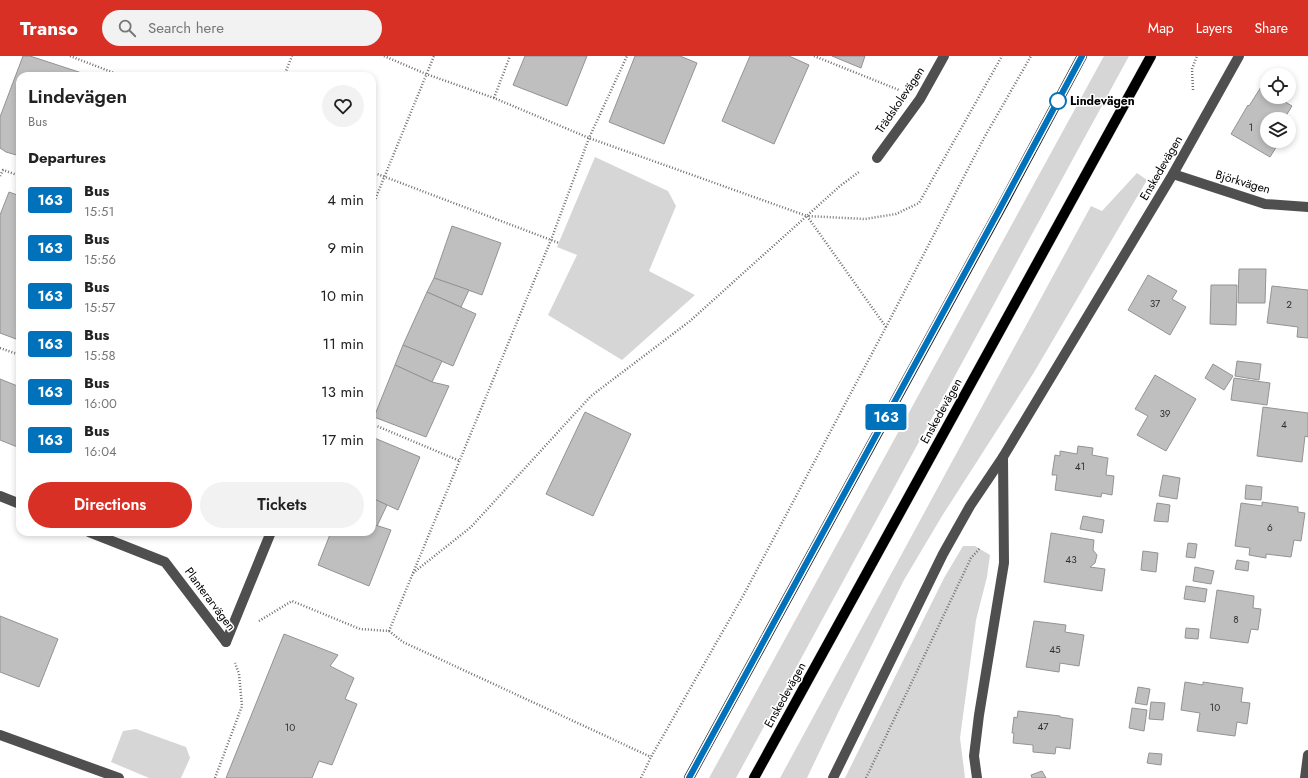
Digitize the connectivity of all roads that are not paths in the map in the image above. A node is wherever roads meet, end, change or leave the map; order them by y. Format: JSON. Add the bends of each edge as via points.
{"nodes":[{"id":1,"x":944,"y":56,"type":"edge"},
{"id":2,"x":1082,"y":56,"type":"edge"},
{"id":3,"x":1151,"y":56,"type":"edge"},
{"id":4,"x":1239,"y":56,"type":"edge"},
{"id":5,"x":877,"y":158,"type":"road end"},
{"id":6,"x":1173,"y":174,"type":"junction"},
{"id":7,"x":1308,"y":206,"type":"edge"},
{"id":8,"x":1003,"y":457,"type":"junction"},
{"id":9,"x":0,"y":496,"type":"edge"},
{"id":10,"x":16,"y":502,"type":"edge"},
{"id":11,"x":99,"y":536,"type":"edge"},
{"id":12,"x":269,"y":536,"type":"edge"},
{"id":13,"x":0,"y":735,"type":"edge"},
{"id":14,"x":1308,"y":755,"type":"edge"},
{"id":15,"x":118,"y":778,"type":"edge"},
{"id":16,"x":689,"y":778,"type":"edge"},
{"id":17,"x":754,"y":778,"type":"edge"},
{"id":18,"x":833,"y":778,"type":"edge"},
{"id":19,"x":977,"y":778,"type":"edge"},
{"id":20,"x":1305,"y":778,"type":"edge"}],
"edges":[{"from":1,"to":5,"type":"street","name":"Trädskolevägen","via":[[920,99]]},
{"from":2,"to":16,"type":"main road"},
{"from":3,"to":17,"type":"main road","name":"Enskedevägen"},
{"from":4,"to":6,"type":"street","name":"Enskedevägen"},
{"from":6,"to":7,"type":"street","name":"Björkvägen","via":[[1265,204]]},
{"from":6,"to":8,"type":"street","name":"Enskedevägen"},
{"from":8,"to":18,"type":"street","name":"Enskedevägen","via":[[970,506],[943,554]]},
{"from":8,"to":19,"type":"street","via":[[1004,563],[979,715],[974,756]]},
{"from":9,"to":10,"type":"street"},
{"from":11,"to":12,"type":"street","name":"Planterarvägen","via":[[165,562],[226,642]]},
{"from":13,"to":15,"type":"street"},
{"from":14,"to":20,"type":"street"}]}
